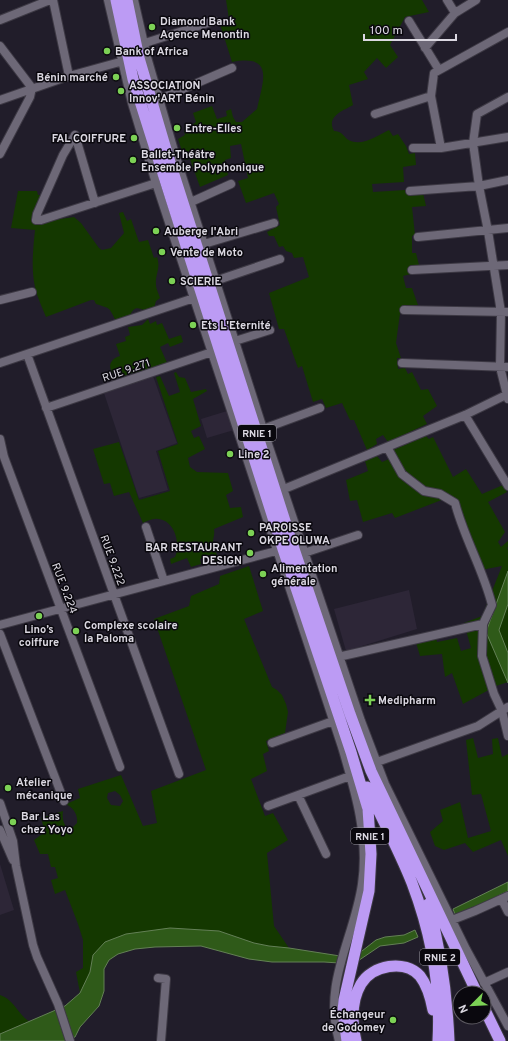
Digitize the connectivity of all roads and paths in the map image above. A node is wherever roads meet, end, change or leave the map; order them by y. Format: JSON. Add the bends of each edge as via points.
{"nodes":[{"id":1,"x":52,"y":0,"type":"edge"},
{"id":2,"x":108,"y":0,"type":"edge"},
{"id":3,"x":116,"y":0,"type":"edge"},
{"id":4,"x":127,"y":0,"type":"edge"},
{"id":5,"x":134,"y":0,"type":"edge"},
{"id":6,"x":447,"y":0,"type":"edge"},
{"id":7,"x":476,"y":0,"type":"edge"},
{"id":8,"x":455,"y":13,"type":"junction"},
{"id":9,"x":0,"y":20,"type":"edge"},
{"id":10,"x":214,"y":21,"type":"dead end"},
{"id":11,"x":408,"y":21,"type":"dead end"},
{"id":12,"x":508,"y":32,"type":"edge"},
{"id":13,"x":144,"y":43,"type":"junction"},
{"id":14,"x":0,"y":46,"type":"edge"},
{"id":15,"x":425,"y":48,"type":"junction"},
{"id":16,"x":134,"y":59,"type":"junction"},
{"id":17,"x":232,"y":68,"type":"dead end"},
{"id":18,"x":439,"y":70,"type":"junction"},
{"id":19,"x":69,"y":76,"type":"junction"},
{"id":20,"x":32,"y":88,"type":"junction"},
{"id":21,"x":431,"y":96,"type":"junction"},
{"id":22,"x":508,"y":97,"type":"edge"},
{"id":23,"x":160,"y":99,"type":"junction"},
{"id":24,"x":0,"y":100,"type":"edge"},
{"id":25,"x":374,"y":114,"type":"dead end"},
{"id":26,"x":508,"y":137,"type":"edge"},
{"id":27,"x":473,"y":143,"type":"junction"},
{"id":28,"x":413,"y":148,"type":"dead end"},
{"id":29,"x":441,"y":148,"type":"junction"},
{"id":30,"x":0,"y":154,"type":"edge"},
{"id":31,"x":508,"y":180,"type":"edge"},
{"id":32,"x":156,"y":184,"type":"junction"},
{"id":33,"x":231,"y":184,"type":"dead end"},
{"id":34,"x":479,"y":186,"type":"junction"},
{"id":35,"x":410,"y":191,"type":"dead end"},
{"id":36,"x":191,"y":202,"type":"junction"},
{"id":37,"x":95,"y":203,"type":"junction"},
{"id":38,"x":274,"y":223,"type":"dead end"},
{"id":39,"x":508,"y":228,"type":"edge"},
{"id":40,"x":488,"y":231,"type":"junction"},
{"id":41,"x":418,"y":237,"type":"dead end"},
{"id":42,"x":204,"y":244,"type":"junction"},
{"id":43,"x":280,"y":259,"type":"dead end"},
{"id":44,"x":508,"y":265,"type":"edge"},
{"id":45,"x":495,"y":266,"type":"junction"},
{"id":46,"x":412,"y":270,"type":"dead end"},
{"id":47,"x":216,"y":281,"type":"junction"},
{"id":48,"x":32,"y":292,"type":"dead end"},
{"id":49,"x":194,"y":298,"type":"junction"},
{"id":50,"x":0,"y":300,"type":"edge"},
{"id":51,"x":404,"y":310,"type":"dead end"},
{"id":52,"x":505,"y":312,"type":"edge"},
{"id":53,"x":270,"y":330,"type":"dead end"},
{"id":54,"x":235,"y":341,"type":"junction"},
{"id":55,"x":212,"y":352,"type":"junction"},
{"id":56,"x":27,"y":354,"type":"junction"},
{"id":57,"x":0,"y":363,"type":"edge"},
{"id":58,"x":402,"y":363,"type":"dead end"},
{"id":59,"x":504,"y":367,"type":"edge"},
{"id":60,"x":507,"y":397,"type":"edge"},
{"id":61,"x":46,"y":408,"type":"junction"},
{"id":62,"x":320,"y":408,"type":"dead end"},
{"id":63,"x":465,"y":415,"type":"junction"},
{"id":64,"x":263,"y":429,"type":"junction"},
{"id":65,"x":0,"y":439,"type":"edge"},
{"id":66,"x":387,"y":447,"type":"junction"},
{"id":67,"x":2,"y":458,"type":"edge"},
{"id":68,"x":508,"y":486,"type":"edge"},
{"id":69,"x":284,"y":490,"type":"junction"},
{"id":70,"x":146,"y":527,"type":"dead end"},
{"id":71,"x":358,"y":535,"type":"dead end"},
{"id":72,"x":276,"y":551,"type":"junction"},
{"id":73,"x":304,"y":554,"type":"junction"},
{"id":74,"x":164,"y":581,"type":"junction"},
{"id":75,"x":114,"y":594,"type":"junction"},
{"id":76,"x":61,"y":608,"type":"junction"},
{"id":77,"x":483,"y":624,"type":"junction"},
{"id":78,"x":0,"y":625,"type":"edge"},
{"id":79,"x":0,"y":634,"type":"edge"},
{"id":80,"x":338,"y":657,"type":"junction"},
{"id":81,"x":505,"y":709,"type":"edge"},
{"id":82,"x":333,"y":721,"type":"junction"},
{"id":83,"x":337,"y":734,"type":"junction"},
{"id":84,"x":508,"y":736,"type":"edge"},
{"id":85,"x":272,"y":743,"type":"dead end"},
{"id":86,"x":352,"y":752,"type":"junction"},
{"id":87,"x":377,"y":762,"type":"junction"},
{"id":88,"x":120,"y":767,"type":"dead end"},
{"id":89,"x":179,"y":774,"type":"dead end"},
{"id":90,"x":350,"y":776,"type":"junction"},
{"id":91,"x":298,"y":795,"type":"junction"},
{"id":92,"x":64,"y":801,"type":"dead end"},
{"id":93,"x":0,"y":803,"type":"edge"},
{"id":94,"x":268,"y":806,"type":"dead end"},
{"id":95,"x":0,"y":830,"type":"edge"},
{"id":96,"x":326,"y":854,"type":"dead end"},
{"id":97,"x":16,"y":866,"type":"junction"},
{"id":98,"x":420,"y":875,"type":"junction"},
{"id":99,"x":505,"y":898,"type":"edge"},
{"id":100,"x":508,"y":912,"type":"edge"},
{"id":101,"x":452,"y":920,"type":"junction"},
{"id":102,"x":508,"y":972,"type":"edge"},
{"id":103,"x":158,"y":978,"type":"dead end"},
{"id":104,"x":484,"y":983,"type":"junction"},
{"id":105,"x":473,"y":985,"type":"edge"},
{"id":106,"x":492,"y":1024,"type":"edge"},
{"id":107,"x":508,"y":1026,"type":"edge"},
{"id":108,"x":442,"y":1039,"type":"edge"},
{"id":109,"x":70,"y":1040,"type":"edge"},
{"id":110,"x":161,"y":1041,"type":"edge"},
{"id":111,"x":339,"y":1041,"type":"edge"},
{"id":112,"x":347,"y":1041,"type":"edge"},
{"id":113,"x":356,"y":1041,"type":"edge"},
{"id":114,"x":500,"y":1041,"type":"edge"}],
"edges":[{"from":1,"to":9,"type":"street"},
{"from":1,"to":19,"type":"street"},
{"from":2,"to":16,"type":"street"},
{"from":3,"to":16,"type":"highway","number":"RNIE 1"},
{"from":4,"to":16,"type":"highway","number":"RNIE 1"},
{"from":5,"to":13,"type":"street"},
{"from":6,"to":8,"type":"street"},
{"from":7,"to":8,"type":"street"},
{"from":8,"to":15,"type":"street"},
{"from":10,"to":13,"type":"street"},
{"from":11,"to":15,"type":"street"},
{"from":12,"to":18,"type":"street"},
{"from":13,"to":16,"type":"street"},
{"from":14,"to":20,"type":"street"},
{"from":15,"to":18,"type":"street"},
{"from":16,"to":19,"type":"street"},
{"from":16,"to":23,"type":"street"},
{"from":16,"to":32,"type":"street","via":[[132,103]]},
{"from":16,"to":86,"type":"highway","number":"RNIE 1","via":[[158,158]]},
{"from":16,"to":98,"type":"highway","number":"RNIE 1","via":[[350,714],[371,771]]},
{"from":17,"to":23,"type":"street"},
{"from":18,"to":21,"type":"street","via":[[434,73]]},
{"from":19,"to":20,"type":"street"},
{"from":20,"to":24,"type":"street"},
{"from":20,"to":30,"type":"street","via":[[30,97]]},
{"from":21,"to":25,"type":"street"},
{"from":21,"to":29,"type":"street"},
{"from":22,"to":27,"type":"street","via":[[478,114]]},
{"from":23,"to":36,"type":"street"},
{"from":26,"to":27,"type":"street"},
{"from":27,"to":29,"type":"street"},
{"from":27,"to":34,"type":"street"},
{"from":28,"to":29,"type":"street"},
{"from":31,"to":34,"type":"street"},
{"from":32,"to":37,"type":"street"},
{"from":32,"to":49,"type":"street"},
{"from":33,"to":36,"type":"street"},
{"from":34,"to":35,"type":"street"},
{"from":34,"to":40,"type":"street"},
{"from":36,"to":42,"type":"street"},
{"from":37,"to":37,"type":"street","via":[[82,158],[75,135],[63,155],[36,220]]},
{"from":38,"to":42,"type":"street"},
{"from":39,"to":40,"type":"street"},
{"from":40,"to":41,"type":"street"},
{"from":40,"to":45,"type":"street"},
{"from":42,"to":47,"type":"street"},
{"from":43,"to":47,"type":"street"},
{"from":44,"to":45,"type":"street"},
{"from":45,"to":46,"type":"street"},
{"from":45,"to":52,"type":"street"},
{"from":47,"to":54,"type":"street"},
{"from":48,"to":50,"type":"street"},
{"from":49,"to":55,"type":"street"},
{"from":49,"to":56,"type":"street"},
{"from":51,"to":52,"type":"street"},
{"from":52,"to":59,"type":"street"},
{"from":53,"to":54,"type":"street"},
{"from":54,"to":64,"type":"street"},
{"from":55,"to":61,"type":"street","name":"RUE 9.271"},
{"from":55,"to":72,"type":"street"},
{"from":56,"to":57,"type":"street"},
{"from":56,"to":61,"type":"street","name":"RUE 9.222"},
{"from":58,"to":59,"type":"street"},
{"from":59,"to":60,"type":"street"},
{"from":60,"to":63,"type":"street"},
{"from":61,"to":75,"type":"street","name":"RUE 9.222"},
{"from":62,"to":64,"type":"street"},
{"from":63,"to":66,"type":"street"},
{"from":63,"to":68,"type":"street"},
{"from":64,"to":69,"type":"street"},
{"from":65,"to":67,"type":"street","name":"RUE 9.224"},
{"from":66,"to":69,"type":"street"},
{"from":66,"to":77,"type":"street","via":[[402,474],[424,491],[440,494],[455,503],[460,523],[492,604]]},
{"from":67,"to":76,"type":"street","name":"RUE 9.224"},
{"from":69,"to":73,"type":"street"},
{"from":70,"to":74,"type":"street"},
{"from":71,"to":73,"type":"street"},
{"from":72,"to":74,"type":"street"},
{"from":72,"to":82,"type":"street"},
{"from":73,"to":80,"type":"street"},
{"from":74,"to":75,"type":"street"},
{"from":75,"to":76,"type":"street"},
{"from":75,"to":89,"type":"street","name":"RUE 9.222"},
{"from":76,"to":78,"type":"street"},
{"from":76,"to":88,"type":"street","name":"RUE 9.224"},
{"from":77,"to":80,"type":"street"},
{"from":77,"to":81,"type":"street","via":[[482,656],[494,694]]},
{"from":79,"to":92,"type":"street"},
{"from":80,"to":87,"type":"street"},
{"from":81,"to":84,"type":"street"},
{"from":81,"to":87,"type":"street","via":[[478,726]]},
{"from":82,"to":83,"type":"street"},
{"from":82,"to":85,"type":"street"},
{"from":83,"to":86,"type":"highway"},
{"from":83,"to":90,"type":"street"},
{"from":86,"to":108,"type":"highway","name":"RNIE 2","number":"RNIE 2","via":[[402,860],[420,906],[436,983]]},
{"from":86,"to":112,"type":"highway","number":"RNIE 1","via":[[368,809],[371,854],[369,892],[344,1000]]},
{"from":87,"to":101,"type":"street","via":[[385,784]]},
{"from":90,"to":91,"type":"street"},
{"from":90,"to":111,"type":"street","via":[[362,828],[364,865],[358,908],[342,956],[334,995]]},
{"from":91,"to":94,"type":"street"},
{"from":91,"to":96,"type":"street"},
{"from":93,"to":97,"type":"street","via":[[13,841]]},
{"from":95,"to":97,"type":"street"},
{"from":97,"to":109,"type":"street","via":[[33,945]]},
{"from":98,"to":105,"type":"highway","number":"RNIE 1"},
{"from":98,"to":108,"type":"highway","name":"RNIE 2","number":"RNIE 2","via":[[433,922],[444,980]]},
{"from":99,"to":100,"type":"street"},
{"from":99,"to":101,"type":"street"},
{"from":101,"to":104,"type":"street"},
{"from":102,"to":104,"type":"street"},
{"from":103,"to":110,"type":"street","via":[[166,979]]},
{"from":104,"to":107,"type":"street"},
{"from":106,"to":114,"type":"highway"},
{"from":108,"to":113,"type":"highway","via":[[423,980],[408,968],[395,966],[373,972],[360,985],[353,1016]]}]}
